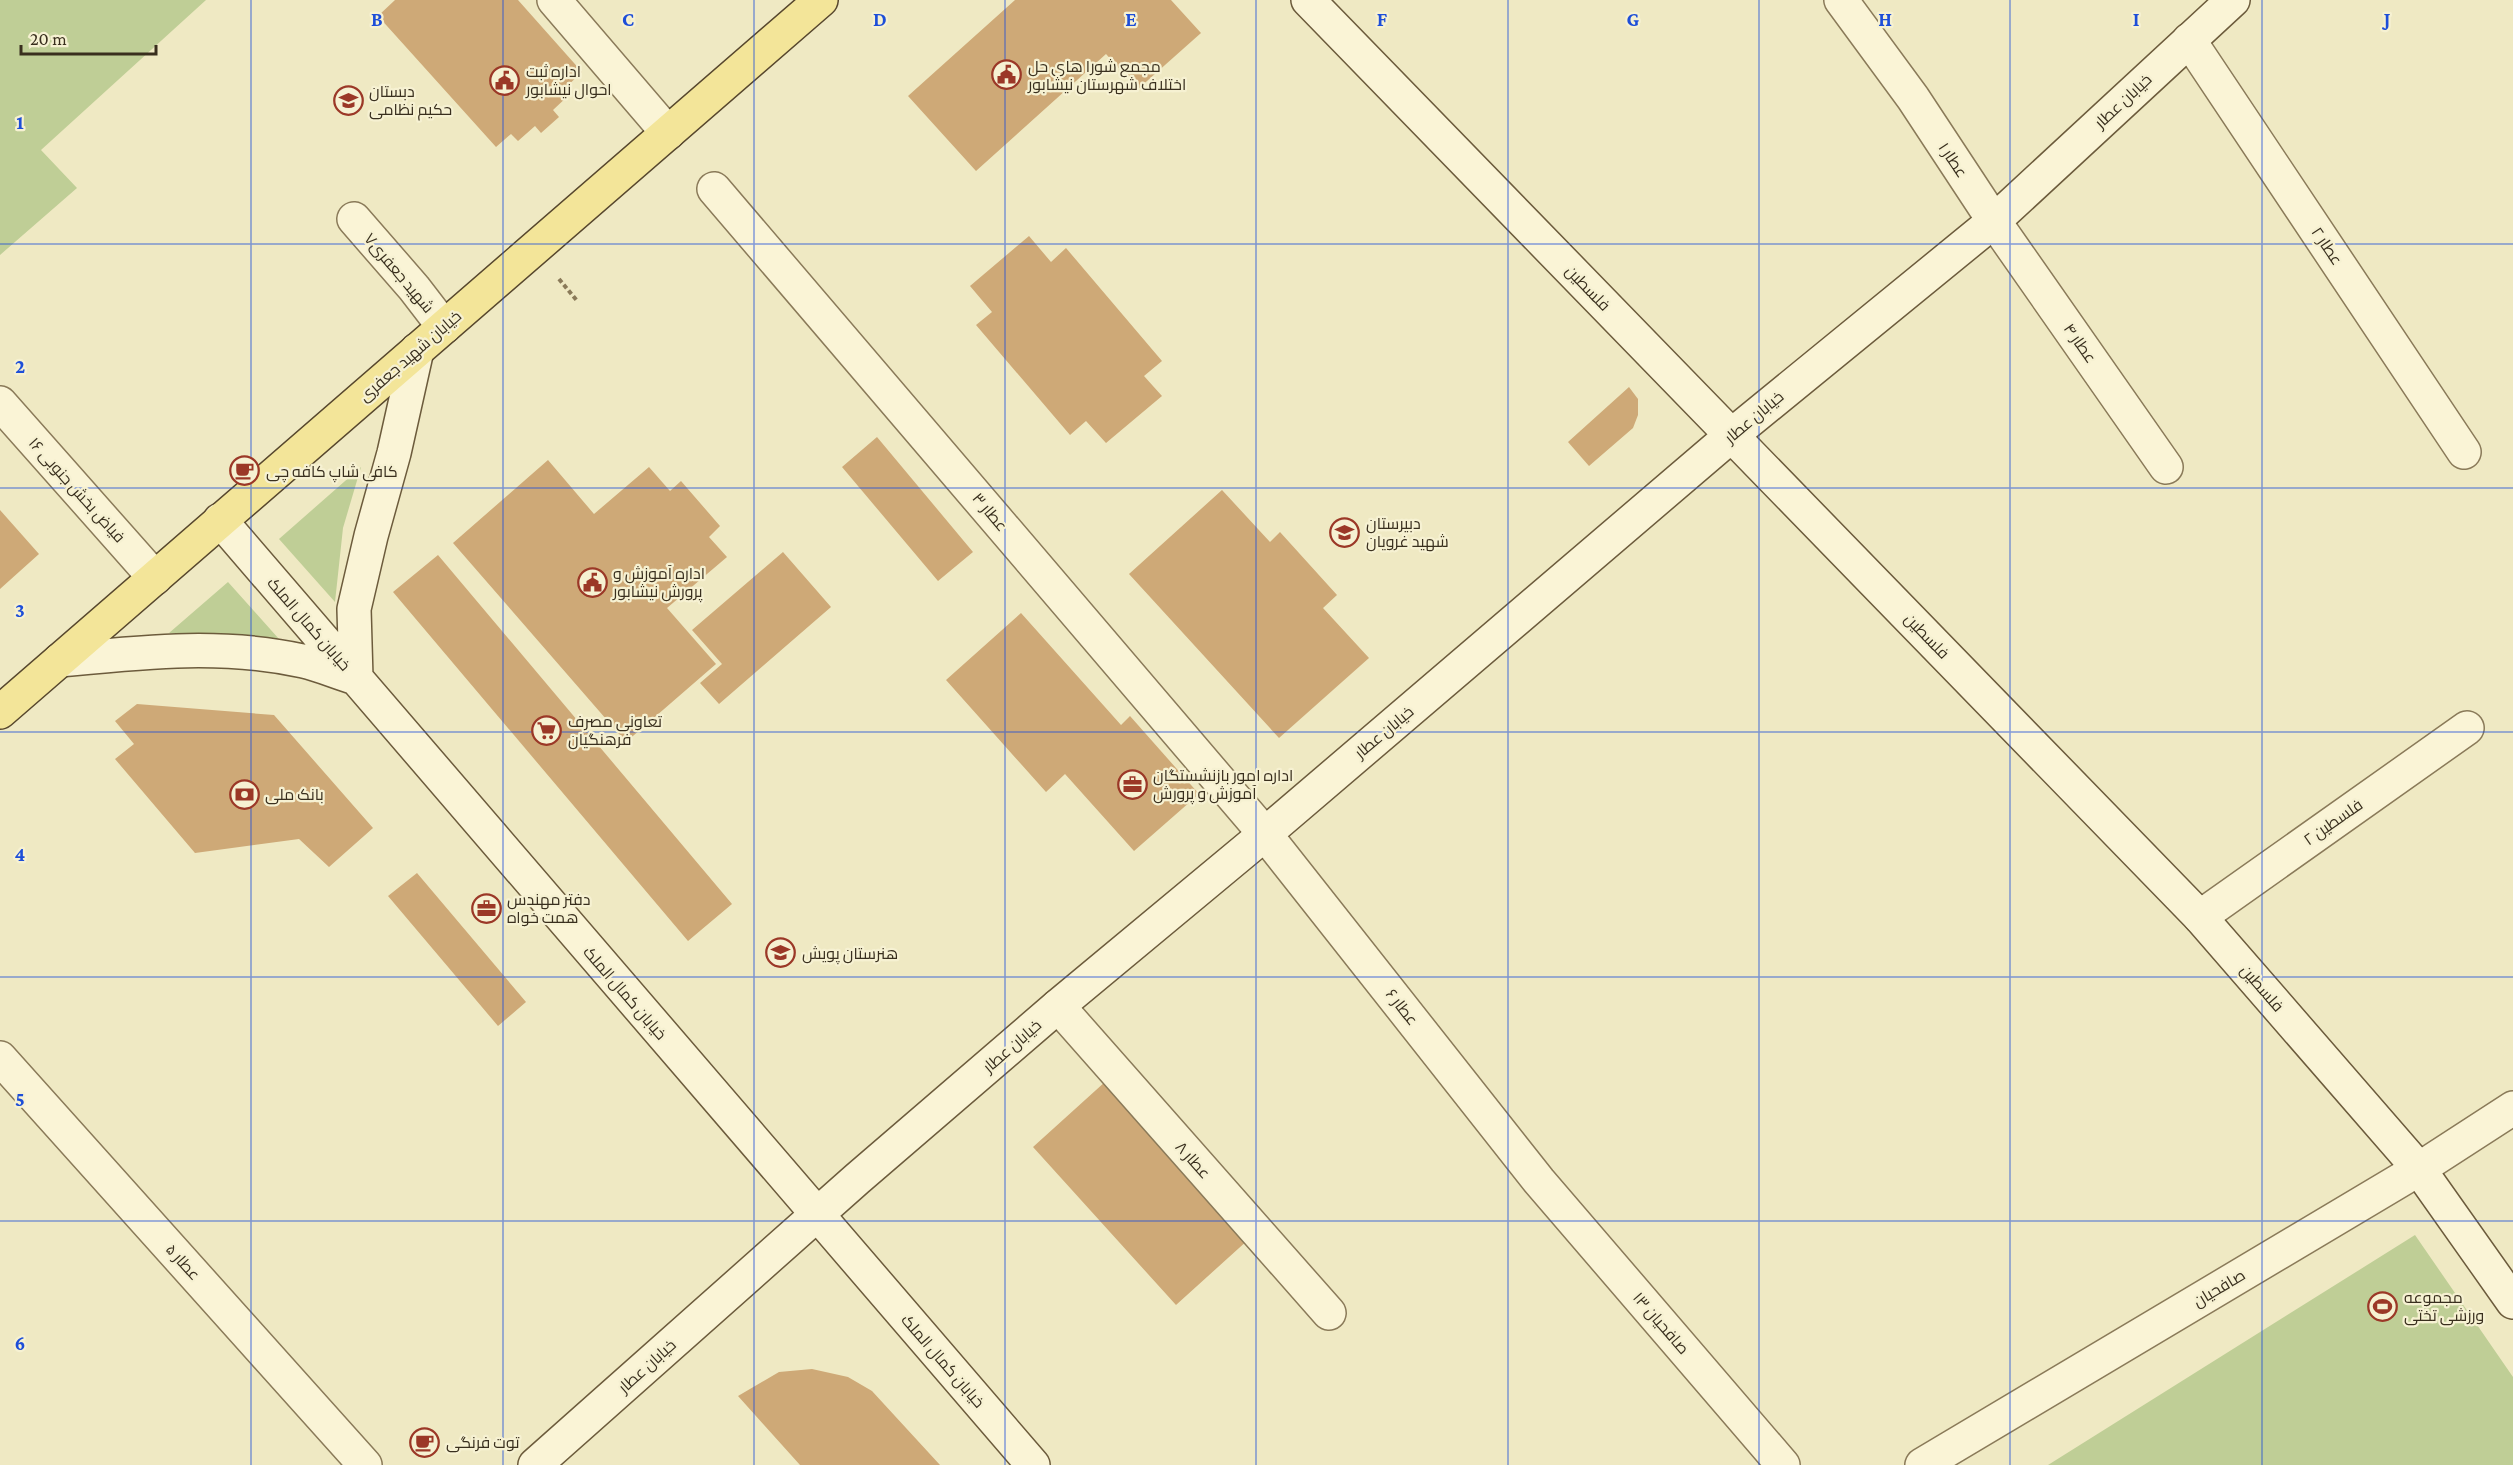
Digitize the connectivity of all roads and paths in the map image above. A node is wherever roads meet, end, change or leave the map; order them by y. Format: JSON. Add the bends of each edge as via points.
{"nodes":[{"id":1,"x":554,"y":0,"type":"edge"},
{"id":2,"x":821,"y":0,"type":"edge"},
{"id":3,"x":1308,"y":0,"type":"edge"},
{"id":4,"x":1841,"y":0,"type":"edge"},
{"id":5,"x":2233,"y":0,"type":"edge"},
{"id":6,"x":2189,"y":40,"type":"junction"},
{"id":7,"x":668,"y":133,"type":"junction"},
{"id":8,"x":714,"y":189,"type":"dead end"},
{"id":9,"x":354,"y":219,"type":"dead end"},
{"id":10,"x":1994,"y":221,"type":"junction"},
{"id":11,"x":444,"y":327,"type":"junction"},
{"id":12,"x":417,"y":350,"type":"junction"},
{"id":13,"x":0,"y":403,"type":"edge"},
{"id":14,"x":1732,"y":435,"type":"junction"},
{"id":15,"x":2464,"y":452,"type":"dead end"},
{"id":16,"x":2166,"y":467,"type":"dead end"},
{"id":17,"x":220,"y":520,"type":"junction"},
{"id":18,"x":155,"y":578,"type":"junction"},
{"id":19,"x":60,"y":660,"type":"junction"},
{"id":20,"x":356,"y":678,"type":"junction"},
{"id":21,"x":0,"y":712,"type":"edge"},
{"id":22,"x":2467,"y":728,"type":"dead end"},
{"id":23,"x":1265,"y":834,"type":"junction"},
{"id":24,"x":2200,"y":917,"type":"junction"},
{"id":25,"x":1058,"y":1006,"type":"junction"},
{"id":26,"x":0,"y":1058,"type":"edge"},
{"id":27,"x":2513,"y":1108,"type":"edge"},
{"id":28,"x":2419,"y":1169,"type":"junction"},
{"id":29,"x":1539,"y":1181,"type":"joint"},
{"id":30,"x":818,"y":1216,"type":"junction"},
{"id":31,"x":2513,"y":1302,"type":"edge"},
{"id":32,"x":1329,"y":1313,"type":"dead end"},
{"id":33,"x":365,"y":1465,"type":"edge"},
{"id":34,"x":535,"y":1465,"type":"edge"},
{"id":35,"x":1033,"y":1465,"type":"edge"},
{"id":36,"x":1783,"y":1465,"type":"edge"},
{"id":37,"x":1922,"y":1465,"type":"edge"}],
"edges":[{"from":1,"to":7,"type":"street"},
{"from":2,"to":7,"type":"main road","name":"خیابان شهید جعفری"},
{"from":3,"to":14,"type":"street","name":"فلسطین"},
{"from":4,"to":10,"type":"street","name":"عطار ۱","via":[[1913,98]]},
{"from":5,"to":6,"type":"street","name":"خیابان عطار"},
{"from":6,"to":10,"type":"street","name":"خیابان عطار"},
{"from":6,"to":15,"type":"street","name":"عطار ۲"},
{"from":7,"to":11,"type":"main road","name":"خیابان شهید جعفری"},
{"from":8,"to":23,"type":"street","name":"عطار ۳"},
{"from":9,"to":11,"type":"street","name":"شهید جعفری۷"},
{"from":10,"to":14,"type":"street","name":"خیابان عطار"},
{"from":10,"to":16,"type":"street","name":"عطار ۴"},
{"from":11,"to":12,"type":"main road","name":"خیابان شهید جعفری"},
{"from":12,"to":17,"type":"main road","name":"خیابان شهید جعفری"},
{"from":12,"to":20,"type":"street","via":[[354,609]]},
{"from":13,"to":18,"type":"street","name":"فیاض بخش جنوبی ۱۶"},
{"from":14,"to":23,"type":"street","name":"خیابان عطار"},
{"from":14,"to":24,"type":"street","name":"فلسطین"},
{"from":17,"to":18,"type":"main road","name":"خیابان شهید جعفری"},
{"from":17,"to":20,"type":"street","name":"خیابان کمال الملک"},
{"from":18,"to":19,"type":"main road","name":"خیابان شهید جعفری"},
{"from":19,"to":20,"type":"street","via":[[164,649],[234,651],[304,661]]},
{"from":19,"to":21,"type":"main road","name":"خیابان شهید جعفری"},
{"from":20,"to":30,"type":"street","name":"خیابان کمال الملک"},
{"from":22,"to":24,"type":"street","name":"فلسطین ۲"},
{"from":23,"to":25,"type":"street","name":"خیابان عطار"},
{"from":23,"to":29,"type":"street","name":"عطار ۶"},
{"from":24,"to":28,"type":"street","name":"فلسطین"},
{"from":25,"to":30,"type":"street","name":"خیابان عطار"},
{"from":25,"to":32,"type":"street","name":"عطار ۸"},
{"from":26,"to":33,"type":"street","name":"عطار ۵"},
{"from":27,"to":28,"type":"street","name":"صافحیان"},
{"from":28,"to":31,"type":"street","name":"فلسطین"},
{"from":28,"to":37,"type":"street","name":"صافحیان"},
{"from":29,"to":36,"type":"street","name":"صافحیان ۱۳"},
{"from":30,"to":34,"type":"street","name":"خیابان عطار"},
{"from":30,"to":35,"type":"street","name":"خیابان کمال الملک"}]}
